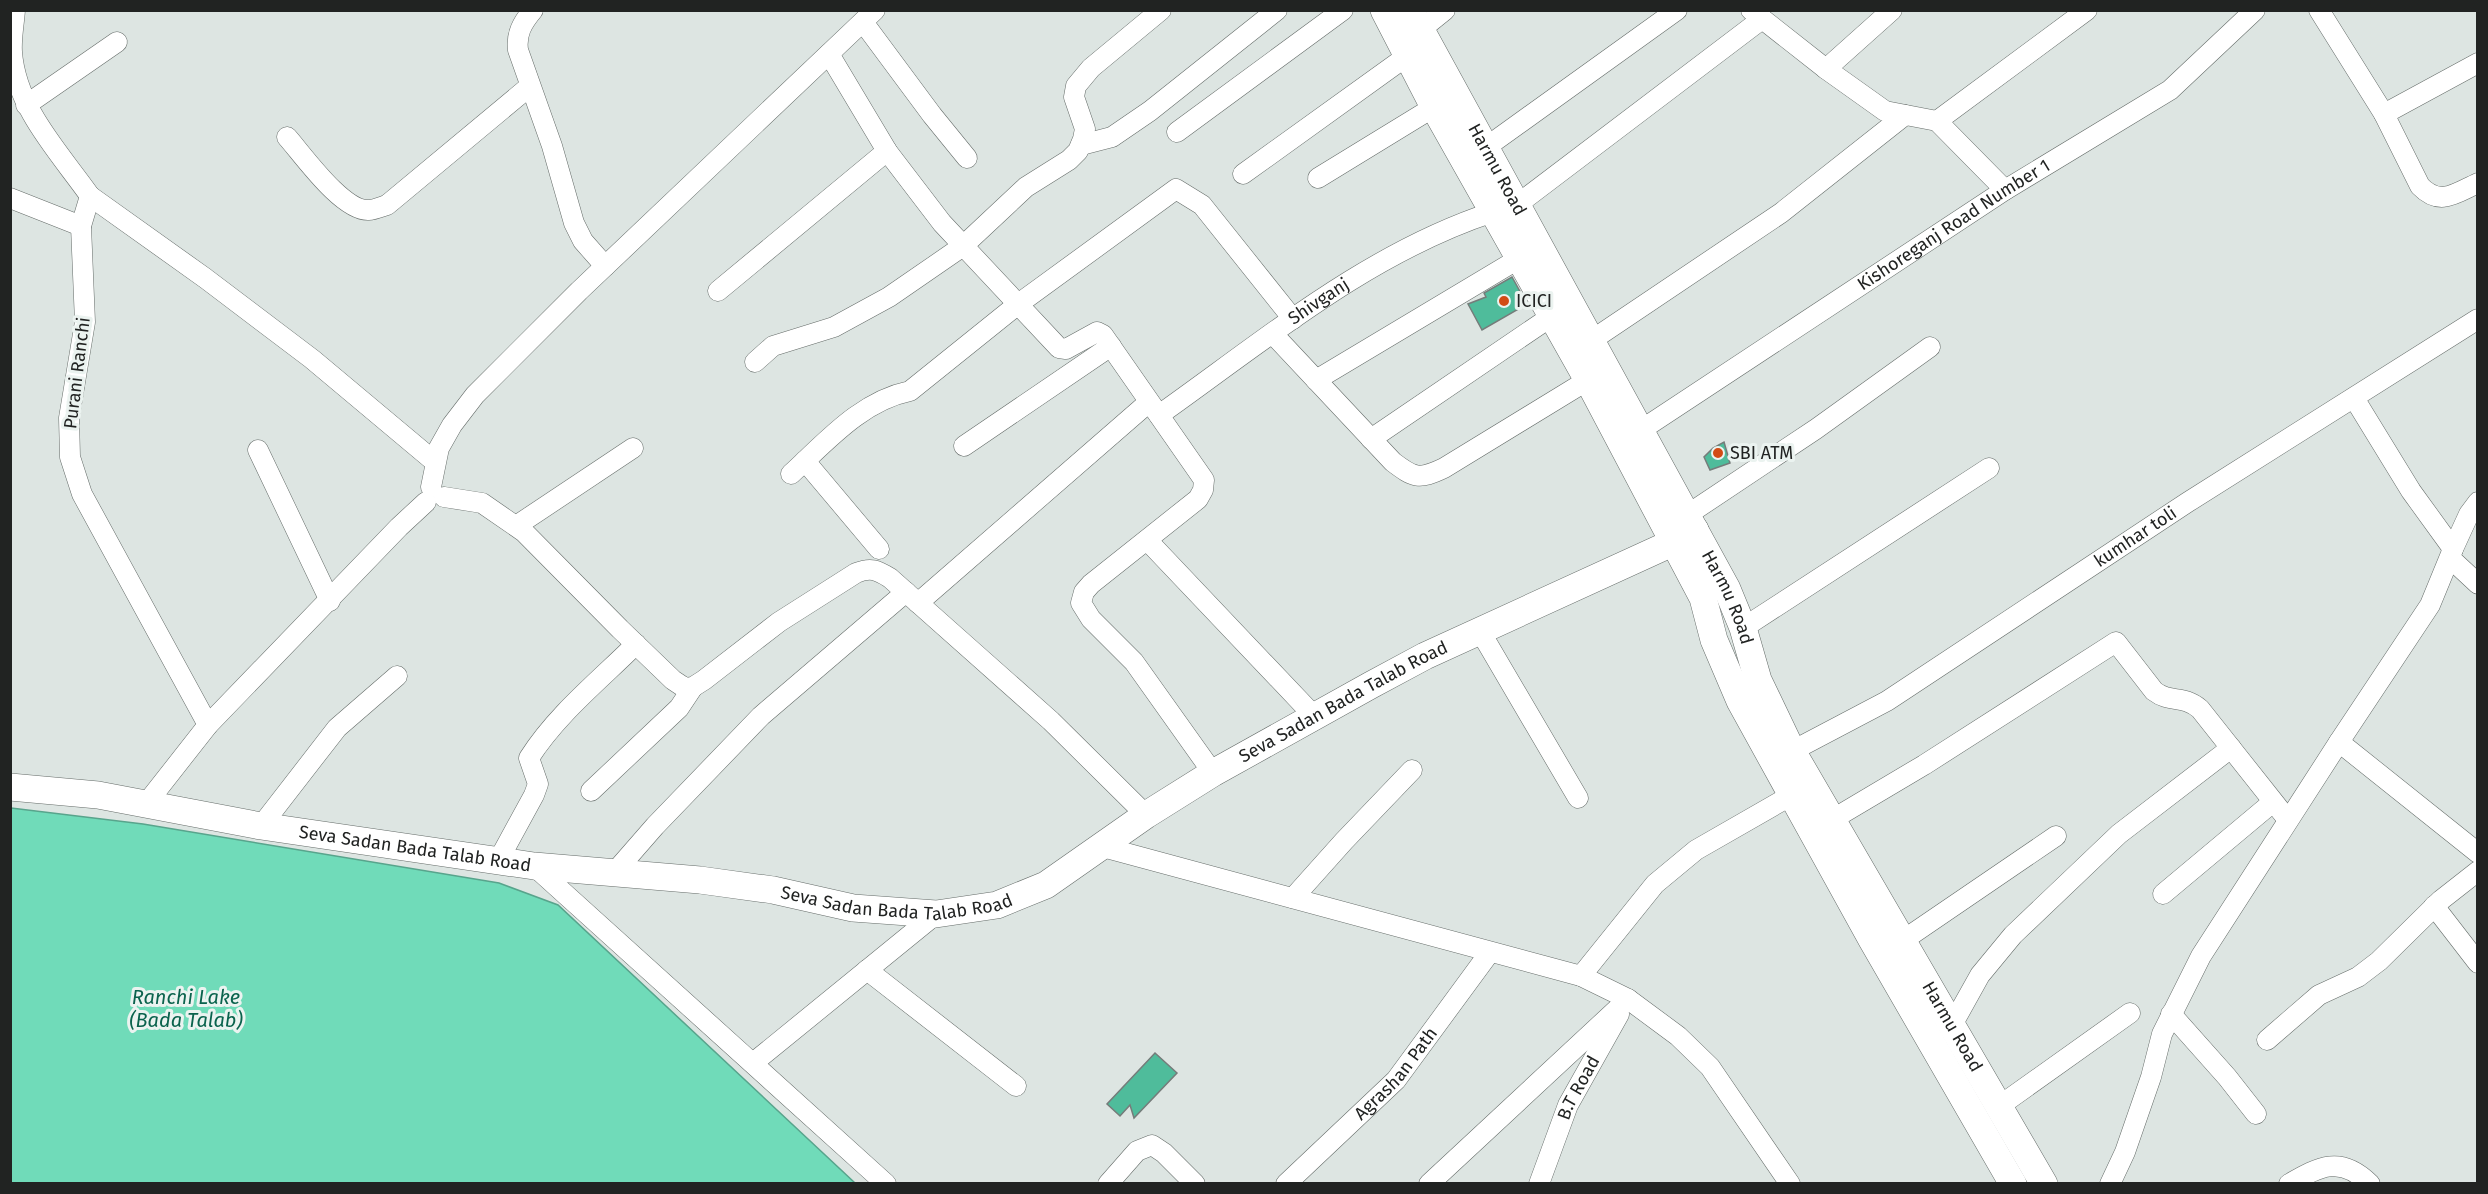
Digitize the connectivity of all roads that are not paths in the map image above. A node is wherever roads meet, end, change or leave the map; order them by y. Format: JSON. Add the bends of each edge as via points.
{"nodes":[{"id":1,"x":15,"y":10,"type":"edge"},
{"id":2,"x":533,"y":10,"type":"edge"},
{"id":3,"x":1161,"y":10,"type":"edge"},
{"id":4,"x":1277,"y":10,"type":"edge"},
{"id":5,"x":1343,"y":10,"type":"edge"},
{"id":6,"x":1384,"y":10,"type":"edge"},
{"id":7,"x":1445,"y":10,"type":"edge"},
{"id":8,"x":1677,"y":10,"type":"edge"},
{"id":9,"x":1892,"y":10,"type":"edge"},
{"id":10,"x":2087,"y":10,"type":"edge"},
{"id":11,"x":2255,"y":10,"type":"edge"},
{"id":12,"x":2319,"y":10,"type":"edge"},
{"id":13,"x":1756,"y":15,"type":"edge"},
{"id":14,"x":869,"y":16,"type":"edge"},
{"id":15,"x":1414,"y":21,"type":"edge"},
{"id":16,"x":117,"y":42,"type":"dead end"},
{"id":17,"x":829,"y":54,"type":"junction"},
{"id":18,"x":1407,"y":56,"type":"junction"},
{"id":19,"x":2478,"y":63,"type":"edge"},
{"id":20,"x":1826,"y":69,"type":"junction"},
{"id":21,"x":530,"y":86,"type":"junction"},
{"id":22,"x":26,"y":105,"type":"junction"},
{"id":23,"x":1434,"y":107,"type":"junction"},
{"id":24,"x":2384,"y":114,"type":"junction"},
{"id":25,"x":1905,"y":115,"type":"junction"},
{"id":26,"x":1936,"y":121,"type":"junction"},
{"id":27,"x":1177,"y":132,"type":"dead end"},
{"id":28,"x":287,"y":136,"type":"dead end"},
{"id":29,"x":1081,"y":145,"type":"junction"},
{"id":30,"x":1485,"y":148,"type":"junction"},
{"id":31,"x":887,"y":151,"type":"junction"},
{"id":32,"x":968,"y":158,"type":"dead end"},
{"id":33,"x":1243,"y":174,"type":"dead end"},
{"id":34,"x":1318,"y":178,"type":"dead end"},
{"id":35,"x":2478,"y":183,"type":"edge"},
{"id":36,"x":2005,"y":190,"type":"junction"},
{"id":37,"x":90,"y":196,"type":"junction"},
{"id":38,"x":10,"y":198,"type":"edge"},
{"id":39,"x":1505,"y":208,"type":"junction"},
{"id":40,"x":81,"y":226,"type":"junction"},
{"id":41,"x":963,"y":246,"type":"junction"},
{"id":42,"x":1520,"y":258,"type":"junction"},
{"id":43,"x":605,"y":266,"type":"junction"},
{"id":44,"x":718,"y":291,"type":"dead end"},
{"id":45,"x":1017,"y":305,"type":"junction"},
{"id":46,"x":1552,"y":316,"type":"junction"},
{"id":47,"x":1293,"y":319,"type":"junction"},
{"id":48,"x":2478,"y":319,"type":"edge"},
{"id":49,"x":1273,"y":334,"type":"junction"},
{"id":50,"x":1592,"y":340,"type":"junction"},
{"id":51,"x":1111,"y":346,"type":"junction"},
{"id":52,"x":1930,"y":347,"type":"dead end"},
{"id":53,"x":755,"y":362,"type":"dead end"},
{"id":54,"x":1316,"y":380,"type":"junction"},
{"id":55,"x":1588,"y":380,"type":"junction"},
{"id":56,"x":2354,"y":398,"type":"junction"},
{"id":57,"x":1154,"y":409,"type":"junction"},
{"id":58,"x":1641,"y":430,"type":"junction"},
{"id":59,"x":1371,"y":439,"type":"junction"},
{"id":60,"x":964,"y":446,"type":"dead end"},
{"id":61,"x":633,"y":448,"type":"dead end"},
{"id":62,"x":258,"y":450,"type":"dead end"},
{"id":63,"x":435,"y":462,"type":"junction"},
{"id":64,"x":1989,"y":468,"type":"dead end"},
{"id":65,"x":434,"y":496,"type":"junction"},
{"id":66,"x":2478,"y":502,"type":"edge"},
{"id":67,"x":516,"y":526,"type":"junction"},
{"id":68,"x":1685,"y":529,"type":"junction"},
{"id":69,"x":1147,"y":540,"type":"junction"},
{"id":70,"x":879,"y":549,"type":"dead end"},
{"id":71,"x":2451,"y":553,"type":"junction"},
{"id":72,"x":2478,"y":584,"type":"edge"},
{"id":73,"x":912,"y":597,"type":"junction"},
{"id":74,"x":330,"y":601,"type":"junction"},
{"id":75,"x":1743,"y":628,"type":"junction"},
{"id":76,"x":1480,"y":631,"type":"junction"},
{"id":77,"x":636,"y":644,"type":"junction"},
{"id":78,"x":398,"y":676,"type":"dead end"},
{"id":79,"x":693,"y":687,"type":"junction"},
{"id":80,"x":1315,"y":717,"type":"junction"},
{"id":81,"x":208,"y":725,"type":"junction"},
{"id":82,"x":2339,"y":742,"type":"junction"},
{"id":83,"x":2231,"y":748,"type":"junction"},
{"id":84,"x":1792,"y":751,"type":"junction"},
{"id":85,"x":1412,"y":770,"type":"dead end"},
{"id":86,"x":1213,"y":773,"type":"junction"},
{"id":87,"x":10,"y":787,"type":"edge"},
{"id":88,"x":591,"y":791,"type":"dead end"},
{"id":89,"x":1792,"y":795,"type":"junction"},
{"id":90,"x":1578,"y":798,"type":"dead end"},
{"id":91,"x":2273,"y":802,"type":"junction"},
{"id":92,"x":146,"y":804,"type":"junction"},
{"id":93,"x":1146,"y":815,"type":"junction"},
{"id":94,"x":1833,"y":819,"type":"junction"},
{"id":95,"x":2288,"y":820,"type":"junction"},
{"id":96,"x":261,"y":826,"type":"junction"},
{"id":97,"x":2056,"y":836,"type":"dead end"},
{"id":98,"x":1103,"y":847,"type":"junction"},
{"id":99,"x":2478,"y":853,"type":"edge"},
{"id":100,"x":498,"y":861,"type":"junction"},
{"id":101,"x":534,"y":866,"type":"junction"},
{"id":102,"x":2478,"y":871,"type":"edge"},
{"id":103,"x":614,"y":873,"type":"junction"},
{"id":104,"x":2163,"y":894,"type":"dead end"},
{"id":105,"x":1293,"y":898,"type":"junction"},
{"id":106,"x":2434,"y":906,"type":"junction"},
{"id":107,"x":936,"y":914,"type":"junction"},
{"id":108,"x":1902,"y":941,"type":"junction"},
{"id":109,"x":1490,"y":952,"type":"junction"},
{"id":110,"x":2478,"y":963,"type":"edge"},
{"id":111,"x":867,"y":970,"type":"junction"},
{"id":112,"x":1581,"y":976,"type":"junction"},
{"id":113,"x":1628,"y":999,"type":"junction"},
{"id":114,"x":2130,"y":1013,"type":"dead end"},
{"id":115,"x":2171,"y":1014,"type":"junction"},
{"id":116,"x":1951,"y":1027,"type":"junction"},
{"id":117,"x":2267,"y":1040,"type":"dead end"},
{"id":118,"x":753,"y":1064,"type":"junction"},
{"id":119,"x":1016,"y":1086,"type":"dead end"},
{"id":120,"x":1998,"y":1107,"type":"junction"},
{"id":121,"x":2256,"y":1114,"type":"dead end"},
{"id":122,"x":1545,"y":1181,"type":"edge"},
{"id":123,"x":886,"y":1184,"type":"edge"},
{"id":124,"x":1108,"y":1184,"type":"edge"},
{"id":125,"x":1195,"y":1184,"type":"edge"},
{"id":126,"x":1286,"y":1184,"type":"edge"},
{"id":127,"x":1429,"y":1184,"type":"edge"},
{"id":128,"x":1790,"y":1184,"type":"edge"},
{"id":129,"x":2013,"y":1184,"type":"edge"},
{"id":130,"x":2044,"y":1184,"type":"edge"},
{"id":131,"x":2110,"y":1184,"type":"edge"},
{"id":132,"x":2289,"y":1184,"type":"edge"},
{"id":133,"x":2370,"y":1184,"type":"edge"}],
"edges":[{"from":1,"to":22,"type":"street","via":[[12,51]]},
{"from":2,"to":21,"type":"street","via":[[516,38]]},
{"from":3,"to":29,"type":"street","via":[[1091,68],[1076,86],[1074,97],[1084,129]]},
{"from":4,"to":29,"type":"street","via":[[1150,111],[1112,137]]},
{"from":5,"to":27,"type":"street"},
{"from":6,"to":18,"type":"main road","name":"Harmu Road"},
{"from":7,"to":15,"type":"street"},
{"from":8,"to":30,"type":"street"},
{"from":9,"to":20,"type":"street"},
{"from":10,"to":26,"type":"street"},
{"from":11,"to":36,"type":"street","name":"Kishoreganj Road Number 1","via":[[2170,90]]},
{"from":12,"to":24,"type":"street"},
{"from":13,"to":20,"type":"street"},
{"from":13,"to":39,"type":"street","name":"Shivganj"},
{"from":14,"to":17,"type":"street"},
{"from":14,"to":32,"type":"street","via":[[932,115]]},
{"from":15,"to":30,"type":"main road","name":"Harmu Road"},
{"from":16,"to":22,"type":"street"},
{"from":17,"to":31,"type":"street"},
{"from":17,"to":43,"type":"street"},
{"from":18,"to":23,"type":"main road","name":"Harmu Road"},
{"from":18,"to":33,"type":"street"},
{"from":19,"to":24,"type":"street"},
{"from":20,"to":25,"type":"street","via":[[1885,111]]},
{"from":21,"to":28,"type":"street","via":[[387,205],[368,211],[339,196]]},
{"from":21,"to":43,"type":"street","via":[[574,224]]},
{"from":22,"to":37,"type":"street"},
{"from":23,"to":34,"type":"street"},
{"from":23,"to":39,"type":"main road","name":"Harmu Road"},
{"from":24,"to":35,"type":"street","via":[[2420,186],[2429,196],[2450,196]]},
{"from":25,"to":26,"type":"street"},
{"from":25,"to":50,"type":"street","via":[[1781,213]]},
{"from":26,"to":36,"type":"street"},
{"from":29,"to":41,"type":"street","via":[[1069,160],[1026,187]]},
{"from":30,"to":39,"type":"main road","name":"Harmu Road"},
{"from":31,"to":41,"type":"street"},
{"from":31,"to":44,"type":"street"},
{"from":36,"to":58,"type":"street","name":"Kishoreganj Road Number 1"},
{"from":37,"to":40,"type":"street","name":"Purani Ranchi"},
{"from":37,"to":63,"type":"street","via":[[312,360]]},
{"from":38,"to":40,"type":"street"},
{"from":39,"to":42,"type":"main road","name":"Harmu Road"},
{"from":39,"to":47,"type":"street","name":"Shivganj","via":[[1429,237],[1344,283]]},
{"from":39,"to":50,"type":"main road","name":"Harmu Road"},
{"from":40,"to":81,"type":"street","name":"Purani Ranchi","via":[[85,322],[69,418],[70,457],[81,494]]},
{"from":41,"to":45,"type":"street"},
{"from":41,"to":53,"type":"street","via":[[861,314],[820,332],[779,343]]},
{"from":42,"to":46,"type":"main road","name":"Harmu Road"},
{"from":42,"to":54,"type":"street"},
{"from":43,"to":63,"type":"street","via":[[475,395],[452,425]]},
{"from":45,"to":47,"type":"street","via":[[1176,189],[1202,205]]},
{"from":45,"to":51,"type":"street","via":[[1059,348],[1066,349],[1097,332]]},
{"from":45,"to":70,"type":"street","via":[[910,391],[878,400],[839,429],[798,468]]},
{"from":46,"to":55,"type":"main road","name":"Harmu Road"},
{"from":46,"to":59,"type":"street"},
{"from":47,"to":49,"type":"street","name":"Shivganj"},
{"from":48,"to":56,"type":"street","name":"kumhar toli"},
{"from":49,"to":54,"type":"street"},
{"from":49,"to":57,"type":"street","name":"Shivganj"},
{"from":50,"to":58,"type":"main road","name":"Harmu Road"},
{"from":51,"to":57,"type":"street"},
{"from":51,"to":60,"type":"street"},
{"from":52,"to":68,"type":"street"},
{"from":54,"to":59,"type":"street"},
{"from":55,"to":59,"type":"street","via":[[1444,468],[1422,477],[1412,476],[1393,462]]},
{"from":55,"to":68,"type":"main road","name":"Harmu Road"},
{"from":56,"to":71,"type":"street"},
{"from":56,"to":84,"type":"street","name":"kumhar toli","via":[[2188,502],[1887,701]]},
{"from":57,"to":69,"type":"street","via":[[1204,480],[1203,490],[1188,509]]},
{"from":57,"to":73,"type":"street","name":"Shivganj"},
{"from":58,"to":68,"type":"main road","name":"Harmu Road"},
{"from":61,"to":67,"type":"street"},
{"from":62,"to":74,"type":"street"},
{"from":63,"to":65,"type":"street"},
{"from":64,"to":75,"type":"street"},
{"from":65,"to":67,"type":"street","via":[[482,503]]},
{"from":65,"to":74,"type":"street","via":[[399,527]]},
{"from":66,"to":71,"type":"street"},
{"from":67,"to":77,"type":"street"},
{"from":68,"to":75,"type":"main road","name":"Harmu Road","via":[[1727,589]]},
{"from":68,"to":76,"type":"main road","name":"Seva Sadan Bada Talab Road"},
{"from":68,"to":89,"type":"main road","name":"Harmu Road","via":[[1714,640],[1740,701]]},
{"from":69,"to":80,"type":"street"},
{"from":69,"to":86,"type":"street","via":[[1091,584],[1081,603],[1091,619],[1134,662]]},
{"from":71,"to":72,"type":"street"},
{"from":71,"to":82,"type":"street","via":[[2430,605]]},
{"from":73,"to":79,"type":"street","via":[[879,571],[869,568],[856,573],[778,622]]},
{"from":73,"to":93,"type":"street","via":[[1051,721]]},
{"from":73,"to":103,"type":"street","name":"Shivganj","via":[[761,716]]},
{"from":74,"to":81,"type":"street"},
{"from":75,"to":84,"type":"main road","name":"Harmu Road","via":[[1758,680]]},
{"from":76,"to":80,"type":"main road","name":"Seva Sadan Bada Talab Road","via":[[1425,656]]},
{"from":76,"to":90,"type":"street"},
{"from":77,"to":79,"type":"street","via":[[673,680],[685,688]]},
{"from":77,"to":100,"type":"street","via":[[555,723],[529,758],[537,784],[534,795]]},
{"from":78,"to":96,"type":"street","via":[[337,728]]},
{"from":79,"to":88,"type":"street","via":[[679,708]]},
{"from":80,"to":86,"type":"main road","name":"Seva Sadan Bada Talab Road"},
{"from":81,"to":92,"type":"street"},
{"from":82,"to":95,"type":"street"},
{"from":82,"to":99,"type":"street"},
{"from":83,"to":91,"type":"street"},
{"from":83,"to":94,"type":"street","via":[[2191,701],[2170,699],[2154,691],[2116,642]]},
{"from":83,"to":116,"type":"street","via":[[2119,834],[2013,935],[1980,975]]},
{"from":84,"to":94,"type":"main road","name":"Harmu Road"},
{"from":85,"to":105,"type":"street"},
{"from":86,"to":93,"type":"main road","name":"Seva Sadan Bada Talab Road"},
{"from":87,"to":92,"type":"main road","name":"Seva Sadan Bada Talab Road"},
{"from":89,"to":112,"type":"street","via":[[1696,850],[1655,884]]},
{"from":89,"to":129,"type":"main road","name":"Harmu Road"},
{"from":91,"to":95,"type":"street"},
{"from":91,"to":104,"type":"street"},
{"from":92,"to":96,"type":"main road","name":"Seva Sadan Bada Talab Road"},
{"from":93,"to":98,"type":"main road","name":"Seva Sadan Bada Talab Road"},
{"from":94,"to":108,"type":"main road","name":"Harmu Road"},
{"from":95,"to":115,"type":"street","via":[[2201,956]]},
{"from":96,"to":100,"type":"main road","name":"Seva Sadan Bada Talab Road"},
{"from":97,"to":108,"type":"street"},
{"from":98,"to":105,"type":"street"},
{"from":98,"to":107,"type":"main road","name":"Seva Sadan Bada Talab Road","via":[[1046,885],[997,905]]},
{"from":100,"to":101,"type":"main road","name":"Seva Sadan Bada Talab Road"},
{"from":101,"to":103,"type":"main road","name":"Seva Sadan Bada Talab Road"},
{"from":101,"to":118,"type":"street"},
{"from":102,"to":106,"type":"street"},
{"from":103,"to":107,"type":"main road","name":"Seva Sadan Bada Talab Road","via":[[773,890],[853,908]]},
{"from":105,"to":109,"type":"street"},
{"from":106,"to":110,"type":"street"},
{"from":106,"to":117,"type":"street","via":[[2379,962],[2319,995]]},
{"from":107,"to":111,"type":"street"},
{"from":108,"to":116,"type":"main road","name":"Harmu Road"},
{"from":109,"to":112,"type":"street"},
{"from":109,"to":126,"type":"street","name":"Agrashan Path","via":[[1396,1080]]},
{"from":111,"to":118,"type":"street"},
{"from":111,"to":119,"type":"street"},
{"from":112,"to":113,"type":"street"},
{"from":113,"to":122,"type":"street","name":"B.T Road","via":[[1569,1105]]},
{"from":113,"to":127,"type":"street"},
{"from":113,"to":128,"type":"street","via":[[1678,1036],[1710,1067]]},
{"from":114,"to":120,"type":"street"},
{"from":115,"to":121,"type":"street"},
{"from":115,"to":131,"type":"street","via":[[2125,1152]]},
{"from":116,"to":120,"type":"main road","name":"Harmu Road"},
{"from":118,"to":123,"type":"street"},
{"from":120,"to":130,"type":"main road","name":"Harmu Road"},
{"from":124,"to":125,"type":"street","via":[[1137,1151],[1152,1146]]},
{"from":132,"to":133,"type":"street","via":[[2334,1164],[2350,1169]]}]}
